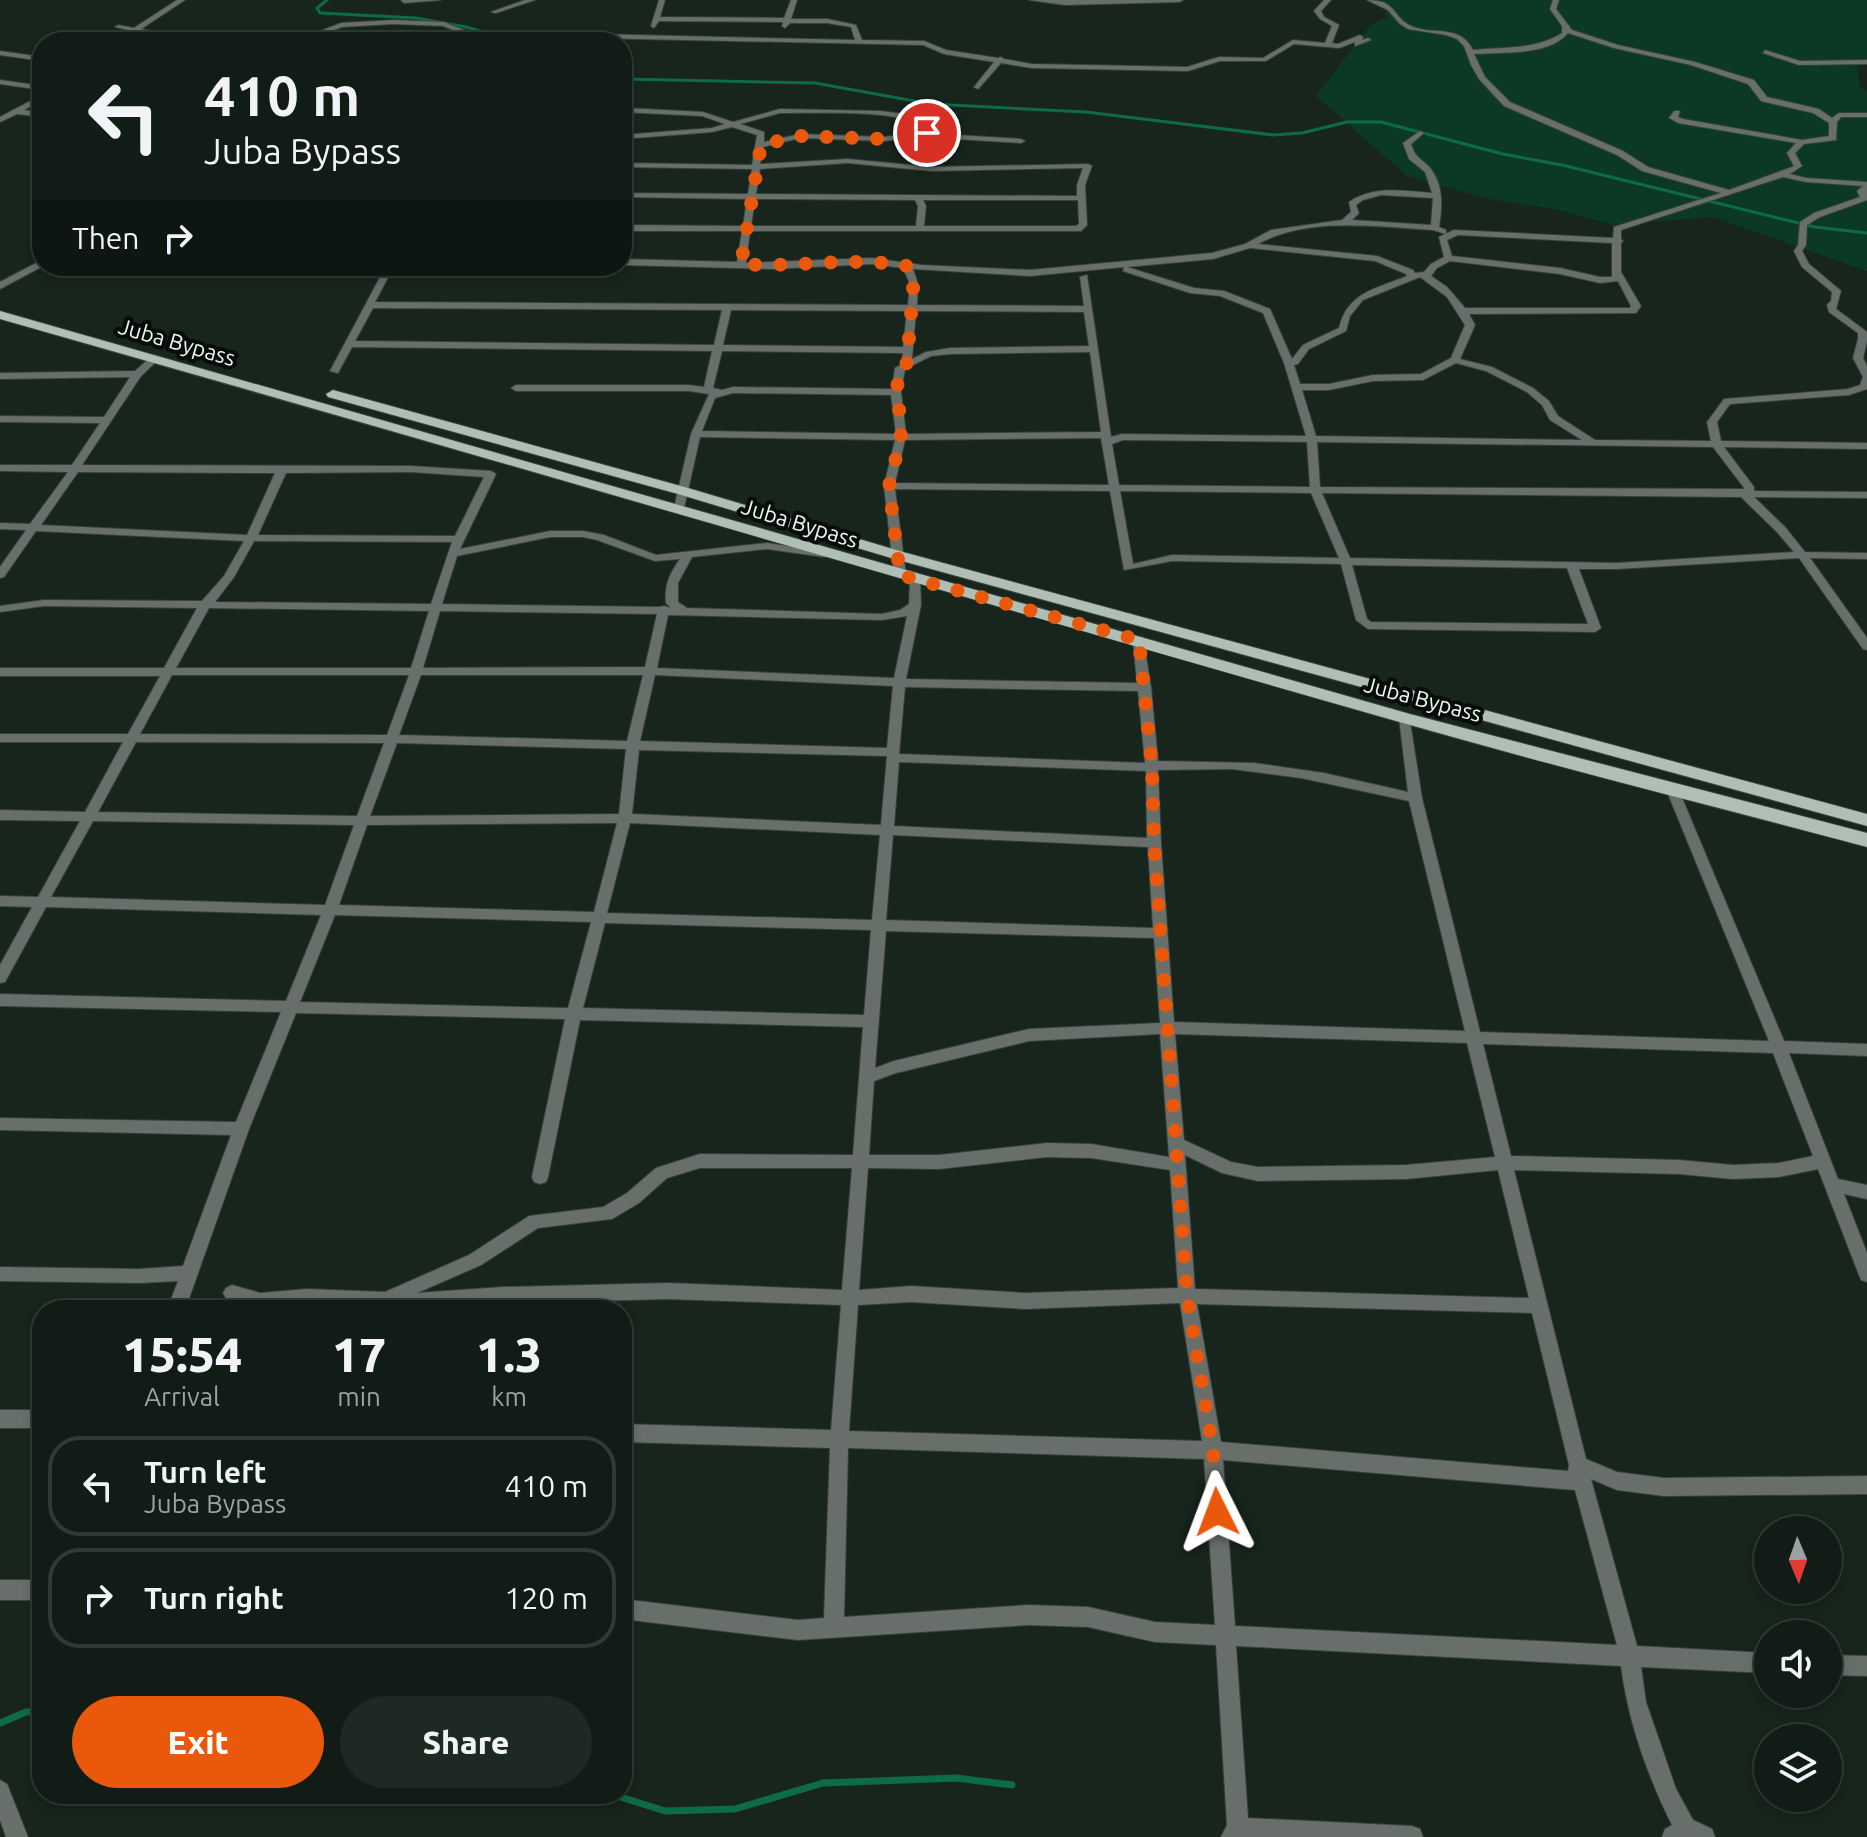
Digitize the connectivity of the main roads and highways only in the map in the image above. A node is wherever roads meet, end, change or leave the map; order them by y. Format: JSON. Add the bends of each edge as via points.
{"nodes":[{"id":1,"x":0,"y":302,"type":"edge"},
{"id":2,"x":0,"y":315,"type":"edge"},
{"id":3,"x":1867,"y":820,"type":"edge"},
{"id":4,"x":1867,"y":840,"type":"edge"}],
"edges":[{"from":1,"to":3,"type":"main road","name":"Juba Bypass"},
{"from":2,"to":4,"type":"main road","name":"Juba Bypass","via":[[1405,718]]}]}
